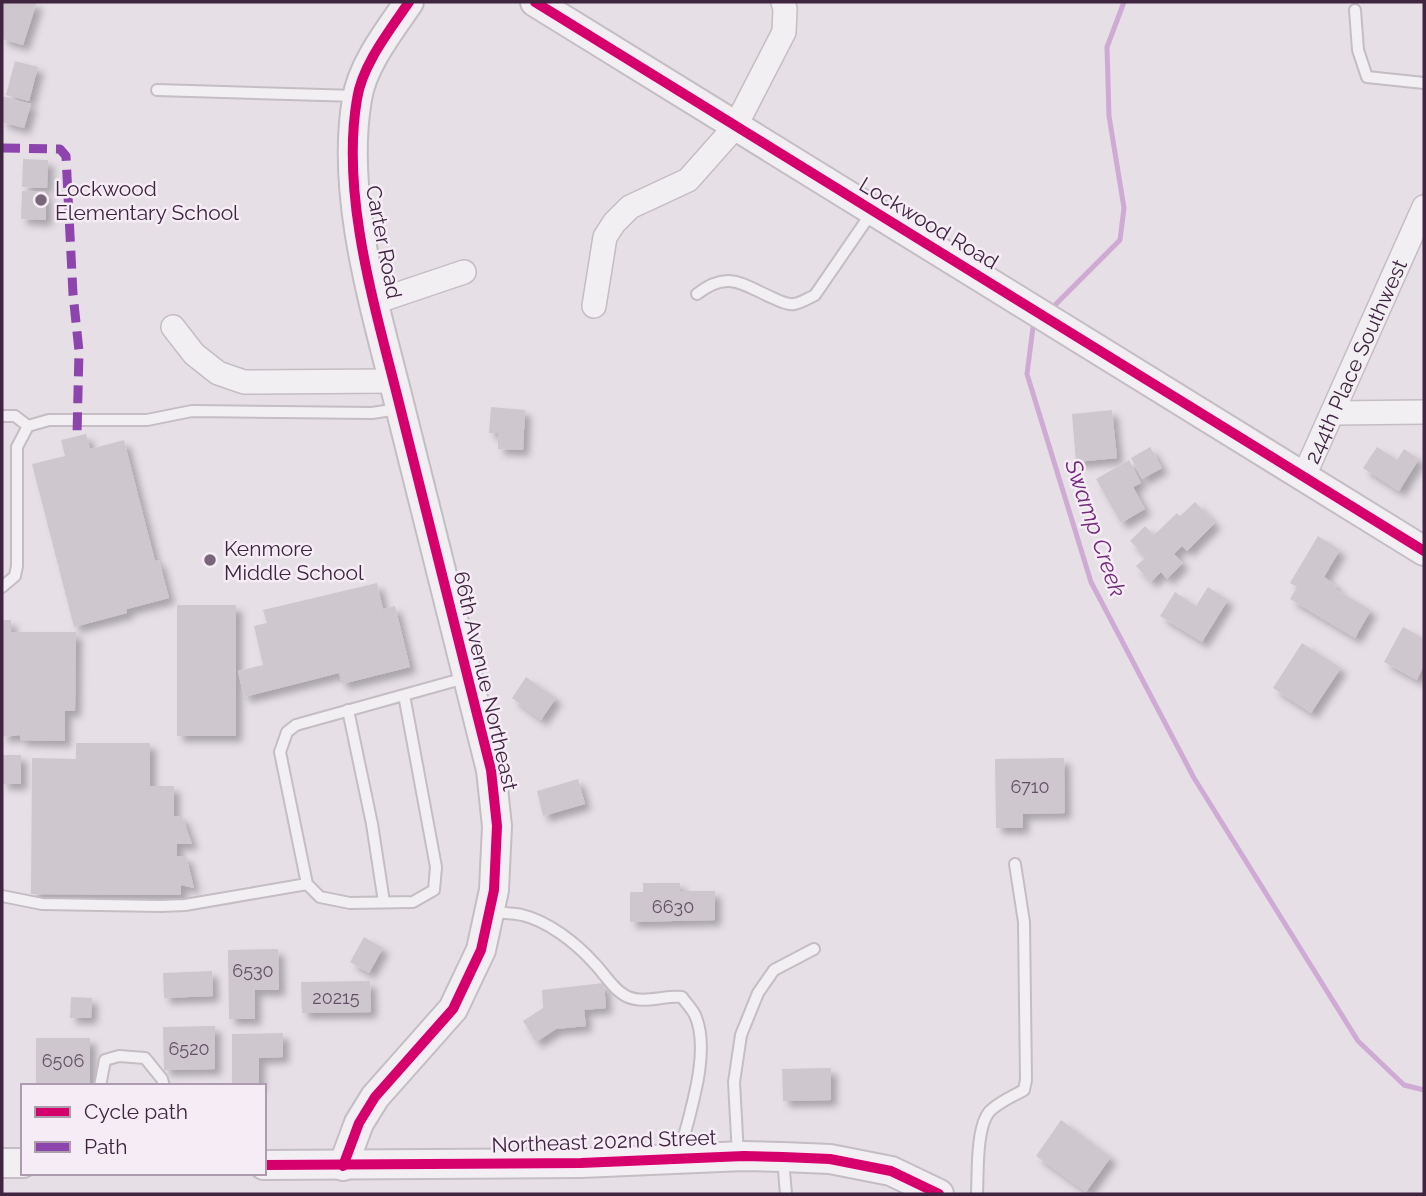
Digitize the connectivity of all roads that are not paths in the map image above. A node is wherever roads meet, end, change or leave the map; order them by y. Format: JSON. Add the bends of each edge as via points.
{"nodes":[{"id":1,"x":409,"y":2,"type":"edge"},
{"id":2,"x":535,"y":2,"type":"edge"},
{"id":3,"x":783,"y":2,"type":"edge"},
{"id":4,"x":1355,"y":10,"type":"dead end"},
{"id":5,"x":1424,"y":83,"type":"edge"},
{"id":6,"x":157,"y":90,"type":"dead end"},
{"id":7,"x":357,"y":96,"type":"junction"},
{"id":8,"x":735,"y":127,"type":"junction"},
{"id":9,"x":1424,"y":207,"type":"edge"},
{"id":10,"x":872,"y":212,"type":"junction"},
{"id":11,"x":464,"y":272,"type":"dead end"},
{"id":12,"x":697,"y":295,"type":"dead end"},
{"id":13,"x":375,"y":302,"type":"junction"},
{"id":14,"x":594,"y":306,"type":"dead end"},
{"id":15,"x":173,"y":327,"type":"dead end"},
{"id":16,"x":393,"y":381,"type":"junction"},
{"id":17,"x":1424,"y":412,"type":"edge"},
{"id":18,"x":402,"y":413,"type":"junction"},
{"id":19,"x":1334,"y":413,"type":"junction"},
{"id":20,"x":2,"y":416,"type":"edge"},
{"id":21,"x":28,"y":426,"type":"junction"},
{"id":22,"x":1303,"y":478,"type":"junction"},
{"id":23,"x":1424,"y":551,"type":"edge"},
{"id":24,"x":2,"y":587,"type":"edge"},
{"id":25,"x":468,"y":677,"type":"junction"},
{"id":26,"x":404,"y":695,"type":"junction"},
{"id":27,"x":348,"y":710,"type":"junction"},
{"id":28,"x":1015,"y":864,"type":"dead end"},
{"id":29,"x":307,"y":884,"type":"junction"},
{"id":30,"x":2,"y":896,"type":"edge"},
{"id":31,"x":384,"y":902,"type":"junction"},
{"id":32,"x":489,"y":912,"type":"junction"},
{"id":33,"x":814,"y":950,"type":"dead end"},
{"id":34,"x":100,"y":1084,"type":"edge"},
{"id":35,"x":163,"y":1084,"type":"edge"},
{"id":36,"x":738,"y":1156,"type":"junction"},
{"id":37,"x":783,"y":1157,"type":"junction"},
{"id":38,"x":678,"y":1159,"type":"junction"},
{"id":39,"x":2,"y":1163,"type":"edge"},
{"id":40,"x":21,"y":1163,"type":"edge"},
{"id":41,"x":266,"y":1165,"type":"edge"},
{"id":42,"x":343,"y":1166,"type":"junction"},
{"id":43,"x":786,"y":1194,"type":"edge"},
{"id":44,"x":939,"y":1194,"type":"edge"},
{"id":45,"x":977,"y":1194,"type":"edge"}],
"edges":[{"from":1,"to":7,"type":"street","name":"Carter Road","via":[[375,53]]},
{"from":2,"to":8,"type":"street","name":"Lockwood Road"},
{"from":3,"to":8,"type":"street","via":[[784,32]]},
{"from":4,"to":5,"type":"lane","via":[[1358,50],[1367,77]]},
{"from":6,"to":7,"type":"lane"},
{"from":7,"to":13,"type":"street","name":"Carter Road","via":[[352,180]]},
{"from":8,"to":10,"type":"street","name":"Lockwood Road"},
{"from":8,"to":14,"type":"street","via":[[688,180],[630,206],[614,223],[605,237]]},
{"from":9,"to":19,"type":"street","name":"244th Place Southwest"},
{"from":10,"to":12,"type":"lane","via":[[815,295],[805,300],[794,304],[736,282],[721,281]]},
{"from":10,"to":22,"type":"street","name":"Lockwood Road"},
{"from":11,"to":13,"type":"street"},
{"from":13,"to":16,"type":"street","name":"Carter Road"},
{"from":15,"to":16,"type":"street","via":[[194,354],[218,373],[244,382]]},
{"from":16,"to":18,"type":"street","name":"Carter Road"},
{"from":17,"to":19,"type":"street"},
{"from":18,"to":21,"type":"lane","via":[[191,411],[147,420],[49,420]]},
{"from":18,"to":25,"type":"street","name":"66th Avenue Northeast"},
{"from":19,"to":22,"type":"street","name":"244th Place Southwest"},
{"from":20,"to":21,"type":"lane","via":[[15,416]]},
{"from":21,"to":24,"type":"lane","via":[[17,447],[17,566],[15,576]]},
{"from":22,"to":23,"type":"street","name":"Lockwood Road"},
{"from":25,"to":26,"type":"lane"},
{"from":25,"to":32,"type":"street","name":"66th Avenue Northeast","via":[[491,770],[497,826]]},
{"from":26,"to":27,"type":"lane"},
{"from":26,"to":31,"type":"lane","via":[[436,867],[434,890],[413,902]]},
{"from":27,"to":29,"type":"lane","via":[[296,724],[286,732],[281,752]]},
{"from":27,"to":31,"type":"lane"},
{"from":28,"to":45,"type":"lane","via":[[1024,922],[1026,1080],[1024,1090],[997,1105],[982,1127]]},
{"from":29,"to":30,"type":"lane","via":[[161,906],[43,904]]},
{"from":29,"to":31,"type":"lane","via":[[320,897],[350,903]]},
{"from":32,"to":38,"type":"lane","via":[[540,921],[574,944],[629,998],[682,997],[695,1015],[701,1061]]},
{"from":32,"to":42,"type":"street","name":"66th Avenue Northeast","via":[[481,950],[453,1009],[375,1097],[359,1123]]},
{"from":33,"to":36,"type":"lane","via":[[774,970],[758,992],[741,1035],[734,1082]]},
{"from":34,"to":35,"type":"lane","via":[[105,1060],[119,1056],[145,1058]]},
{"from":36,"to":37,"type":"street","name":"Northeast 202nd Street"},
{"from":36,"to":38,"type":"street","name":"Northeast 202nd Street"},
{"from":37,"to":43,"type":"lane"},
{"from":37,"to":44,"type":"street","name":"Northeast 202nd Street","via":[[830,1159],[891,1171]]},
{"from":38,"to":42,"type":"street","name":"Northeast 202nd Street"},
{"from":39,"to":40,"type":"street"},
{"from":41,"to":42,"type":"street","name":"Northeast 202nd Street"}]}
